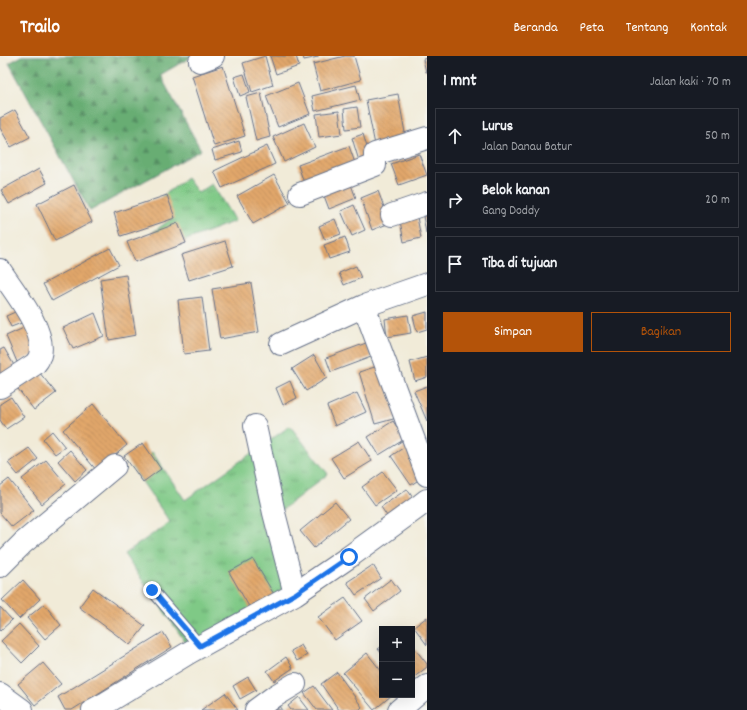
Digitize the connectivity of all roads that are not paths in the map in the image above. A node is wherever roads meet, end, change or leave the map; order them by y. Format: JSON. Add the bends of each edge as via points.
{"nodes":[{"id":1,"x":427,"y":138,"type":"edge"},
{"id":2,"x":300,"y":194,"type":"dead end"},
{"id":3,"x":427,"y":203,"type":"edge"},
{"id":4,"x":392,"y":215,"type":"dead end"},
{"id":5,"x":0,"y":270,"type":"edge"},
{"id":6,"x":427,"y":284,"type":"edge"},
{"id":7,"x":364,"y":306,"type":"junction"},
{"id":8,"x":281,"y":344,"type":"dead end"},
{"id":9,"x":0,"y":387,"type":"edge"},
{"id":10,"x":255,"y":426,"type":"dead end"},
{"id":11,"x":115,"y":466,"type":"dead end"},
{"id":12,"x":427,"y":475,"type":"edge"},
{"id":13,"x":424,"y":509,"type":"edge"},
{"id":14,"x":0,"y":566,"type":"edge"},
{"id":15,"x":152,"y":590,"type":"dead end"},
{"id":16,"x":295,"y":594,"type":"junction"},
{"id":17,"x":200,"y":646,"type":"junction"},
{"id":18,"x":295,"y":684,"type":"dead end"},
{"id":19,"x":427,"y":686,"type":"edge"},
{"id":20,"x":0,"y":694,"type":"edge"},
{"id":21,"x":22,"y":710,"type":"edge"},
{"id":22,"x":93,"y":710,"type":"edge"},
{"id":23,"x":256,"y":710,"type":"edge"},
{"id":24,"x":399,"y":710,"type":"edge"}],
"edges":[{"from":1,"to":2,"type":"street","via":[[375,154],[375,165]]},
{"from":3,"to":4,"type":"street"},
{"from":5,"to":9,"type":"street","via":[[33,320],[42,351],[35,364]]},
{"from":6,"to":7,"type":"street"},
{"from":7,"to":8,"type":"street"},
{"from":7,"to":12,"type":"street"},
{"from":10,"to":16,"type":"street"},
{"from":11,"to":14,"type":"street","via":[[23,543]]},
{"from":13,"to":16,"type":"street"},
{"from":15,"to":17,"type":"lane"},
{"from":16,"to":17,"type":"street"},
{"from":17,"to":22,"type":"street"},
{"from":18,"to":23,"type":"street"},
{"from":19,"to":24,"type":"street"},
{"from":20,"to":21,"type":"street"}]}
